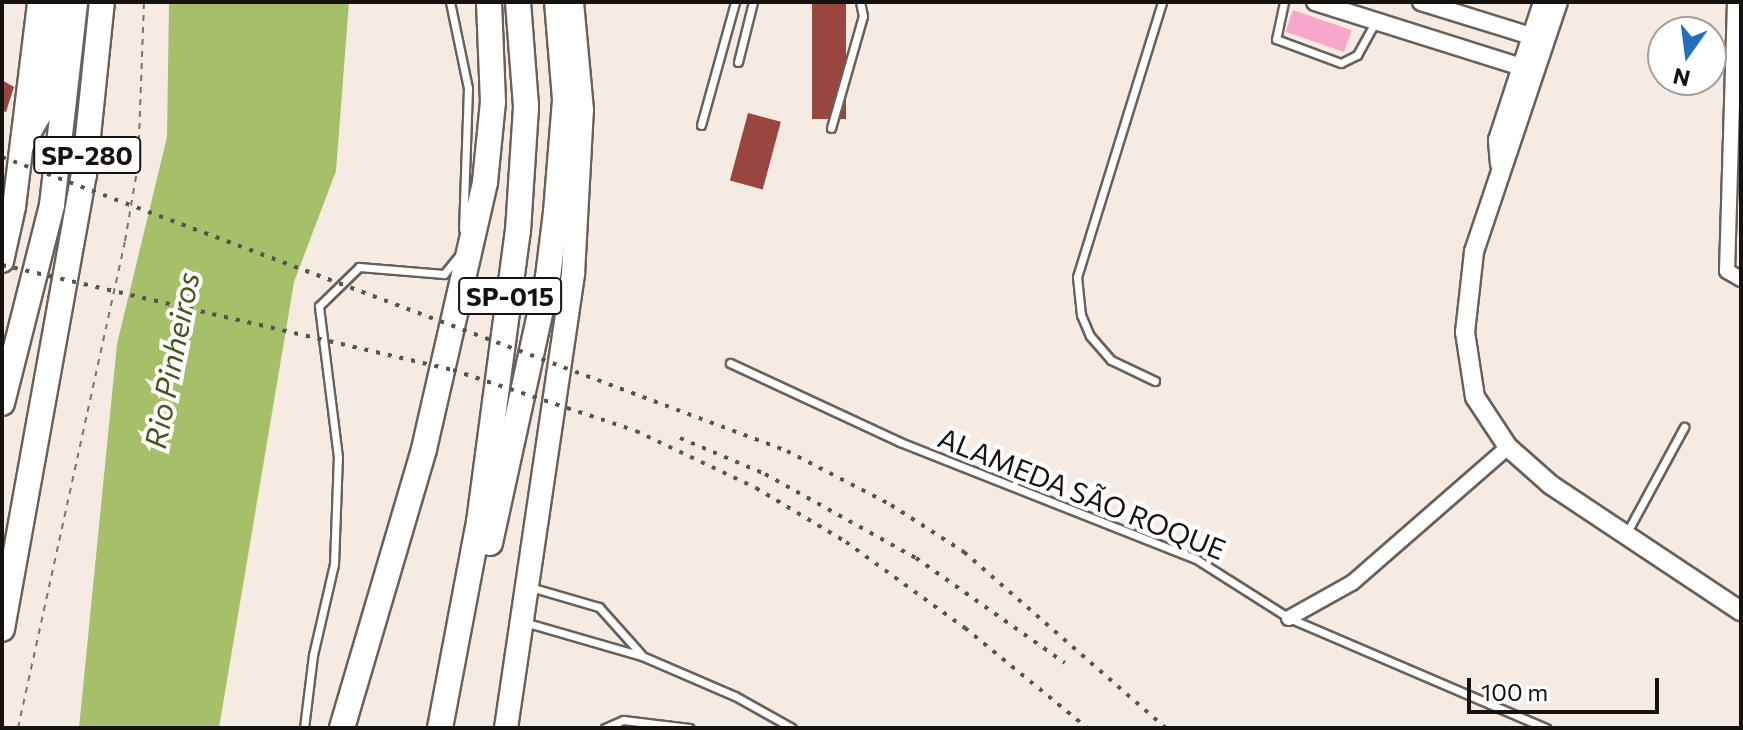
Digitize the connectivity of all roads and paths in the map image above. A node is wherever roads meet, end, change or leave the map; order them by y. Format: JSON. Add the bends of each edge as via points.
{"nodes":[{"id":1,"x":39,"y":2,"type":"edge"},
{"id":2,"x":58,"y":2,"type":"edge"},
{"id":3,"x":75,"y":2,"type":"edge"},
{"id":4,"x":102,"y":2,"type":"edge"},
{"id":5,"x":144,"y":2,"type":"edge"},
{"id":6,"x":450,"y":2,"type":"edge"},
{"id":7,"x":489,"y":2,"type":"edge"},
{"id":8,"x":518,"y":2,"type":"edge"},
{"id":9,"x":557,"y":2,"type":"edge"},
{"id":10,"x":572,"y":2,"type":"edge"},
{"id":11,"x":735,"y":2,"type":"edge"},
{"id":12,"x":753,"y":2,"type":"edge"},
{"id":13,"x":860,"y":2,"type":"edge"},
{"id":14,"x":1162,"y":2,"type":"edge"},
{"id":15,"x":1284,"y":2,"type":"edge"},
{"id":16,"x":1421,"y":2,"type":"edge"},
{"id":17,"x":1543,"y":2,"type":"edge"},
{"id":18,"x":1558,"y":2,"type":"edge"},
{"id":19,"x":1735,"y":2,"type":"edge"},
{"id":20,"x":1319,"y":3,"type":"edge"},
{"id":21,"x":1376,"y":21,"type":"junction"},
{"id":22,"x":1539,"y":38,"type":"junction"},
{"id":23,"x":738,"y":62,"type":"dead end"},
{"id":24,"x":1529,"y":69,"type":"junction"},
{"id":25,"x":701,"y":125,"type":"dead end"},
{"id":26,"x":831,"y":128,"type":"dead end"},
{"id":27,"x":23,"y":142,"type":"junction"},
{"id":28,"x":2,"y":261,"type":"edge"},
{"id":29,"x":1734,"y":276,"type":"edge"},
{"id":30,"x":730,"y":363,"type":"dead end"},
{"id":31,"x":1155,"y":381,"type":"dead end"},
{"id":32,"x":2,"y":403,"type":"edge"},
{"id":33,"x":1684,"y":427,"type":"dead end"},
{"id":34,"x":1508,"y":447,"type":"junction"},
{"id":35,"x":1625,"y":536,"type":"junction"},
{"id":36,"x":1679,"y":569,"type":"junction"},
{"id":37,"x":526,"y":586,"type":"junction"},
{"id":38,"x":468,"y":588,"type":"junction"},
{"id":39,"x":1741,"y":596,"type":"edge"},
{"id":40,"x":1741,"y":611,"type":"edge"},
{"id":41,"x":1289,"y":618,"type":"junction"},
{"id":42,"x":521,"y":621,"type":"junction"},
{"id":43,"x":2,"y":629,"type":"edge"},
{"id":44,"x":642,"y":656,"type":"junction"},
{"id":45,"x":18,"y":728,"type":"edge"},
{"id":46,"x":304,"y":728,"type":"edge"},
{"id":47,"x":342,"y":728,"type":"edge"},
{"id":48,"x":440,"y":728,"type":"edge"},
{"id":49,"x":506,"y":728,"type":"edge"},
{"id":50,"x":605,"y":728,"type":"edge"},
{"id":51,"x":690,"y":728,"type":"edge"},
{"id":52,"x":792,"y":728,"type":"edge"},
{"id":53,"x":1546,"y":728,"type":"edge"}],
"edges":[{"from":1,"to":27,"type":"highway"},
{"from":2,"to":27,"type":"highway","via":[[40,112]]},
{"from":3,"to":32,"type":"highway","via":[[52,205]]},
{"from":4,"to":43,"type":"highway","number":"SP-280","via":[[94,112]]},
{"from":5,"to":45,"type":"path","via":[[138,165],[125,241]]},
{"from":6,"to":46,"type":"lane","via":[[468,88],[462,252],[444,274],[359,267],[319,306],[338,457],[334,564],[313,655]]},
{"from":7,"to":47,"type":"highway","via":[[493,102],[485,182],[424,449]]},
{"from":8,"to":38,"type":"highway","number":"SP-015","via":[[524,164]]},
{"from":9,"to":38,"type":"highway","via":[[565,99],[548,277],[498,508],[484,560]]},
{"from":10,"to":37,"type":"highway","via":[[582,110],[581,184],[573,274]]},
{"from":11,"to":25,"type":"lane"},
{"from":12,"to":23,"type":"lane"},
{"from":13,"to":26,"type":"lane","via":[[863,16]]},
{"from":14,"to":31,"type":"lane","via":[[1077,277],[1081,315],[1090,336],[1111,360]]},
{"from":15,"to":21,"type":"lane","via":[[1276,39],[1341,63],[1357,55]]},
{"from":16,"to":22,"type":"street"},
{"from":17,"to":22,"type":"main road"},
{"from":18,"to":22,"type":"main road"},
{"from":19,"to":29,"type":"street"},
{"from":20,"to":21,"type":"street"},
{"from":21,"to":24,"type":"street"},
{"from":22,"to":24,"type":"main road"},
{"from":24,"to":34,"type":"main road","via":[[1498,140],[1500,164],[1474,252],[1466,362],[1475,397]]},
{"from":27,"to":28,"type":"highway"},
{"from":30,"to":41,"type":"lane","name":"ALAMEDA SÃO ROQUE","via":[[900,442],[1196,559]]},
{"from":33,"to":35,"type":"lane"},
{"from":34,"to":35,"type":"main road"},
{"from":34,"to":41,"type":"street","via":[[1352,583]]},
{"from":35,"to":36,"type":"main road"},
{"from":36,"to":39,"type":"main road"},
{"from":36,"to":40,"type":"main road"},
{"from":37,"to":42,"type":"highway"},
{"from":37,"to":44,"type":"lane","via":[[599,607]]},
{"from":38,"to":48,"type":"highway","number":"SP-015"},
{"from":41,"to":53,"type":"lane","name":"ALAMEDA SÃO ROQUE"},
{"from":42,"to":44,"type":"lane"},
{"from":42,"to":49,"type":"highway"},
{"from":44,"to":52,"type":"lane","via":[[735,696]]},
{"from":50,"to":51,"type":"lane","via":[[623,720]]}]}
